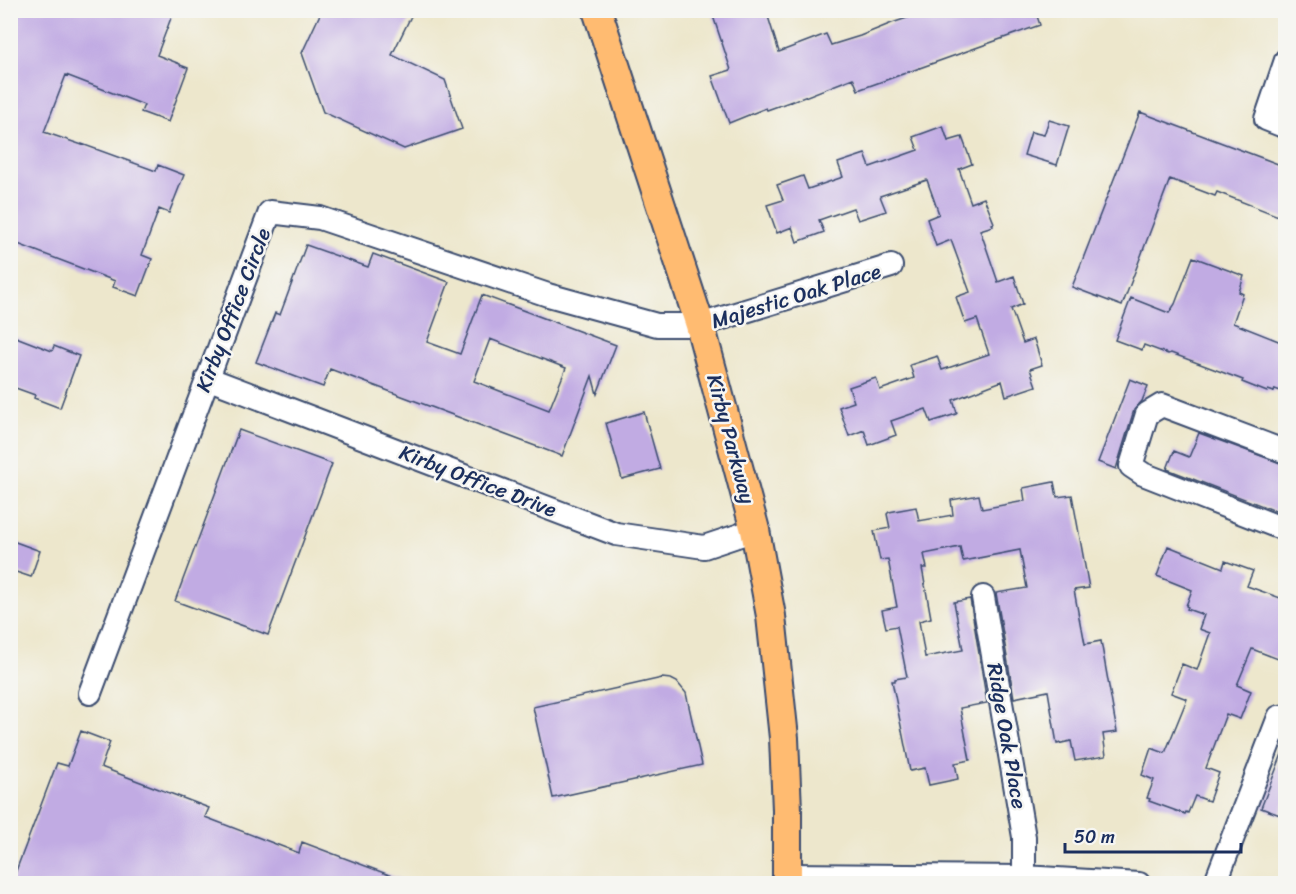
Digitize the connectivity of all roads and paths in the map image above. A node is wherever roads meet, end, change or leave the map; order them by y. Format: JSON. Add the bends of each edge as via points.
{"nodes":[{"id":1,"x":597,"y":10,"type":"edge"},
{"id":2,"x":1286,"y":60,"type":"edge"},
{"id":3,"x":1286,"y":127,"type":"edge"},
{"id":4,"x":891,"y":266,"type":"dead end"},
{"id":5,"x":700,"y":326,"type":"junction"},
{"id":6,"x":207,"y":378,"type":"junction"},
{"id":7,"x":1286,"y":452,"type":"edge"},
{"id":8,"x":754,"y":530,"type":"junction"},
{"id":9,"x":1286,"y":530,"type":"edge"},
{"id":10,"x":983,"y":597,"type":"dead end"},
{"id":11,"x":90,"y":693,"type":"dead end"},
{"id":12,"x":1286,"y":716,"type":"edge"},
{"id":13,"x":1024,"y":877,"type":"junction"},
{"id":14,"x":787,"y":879,"type":"edge"},
{"id":15,"x":1139,"y":884,"type":"edge"},
{"id":16,"x":1215,"y":884,"type":"edge"}],
"edges":[{"from":1,"to":5,"type":"main road","name":"Kirby Parkway"},
{"from":2,"to":3,"type":"street","via":[[1266,119]]},
{"from":4,"to":5,"type":"street","name":"Majestic Oak Place"},
{"from":5,"to":6,"type":"street","name":"Kirby Office Circle","via":[[657,326],[548,295],[320,218],[270,212]]},
{"from":5,"to":8,"type":"main road","name":"Kirby Parkway"},
{"from":6,"to":8,"type":"street","name":"Kirby Office Drive","via":[[616,534],[704,547]]},
{"from":6,"to":11,"type":"street","name":"Kirby Office Circle"},
{"from":7,"to":9,"type":"street","via":[[1162,405],[1147,414],[1131,466]]},
{"from":8,"to":14,"type":"main road","name":"Kirby Parkway","via":[[771,616],[782,715]]},
{"from":10,"to":13,"type":"street","name":"Ridge Oak Place","via":[[1024,837]]},
{"from":12,"to":16,"type":"street","via":[[1279,717]]},
{"from":13,"to":14,"type":"street"},
{"from":13,"to":15,"type":"street"}]}
